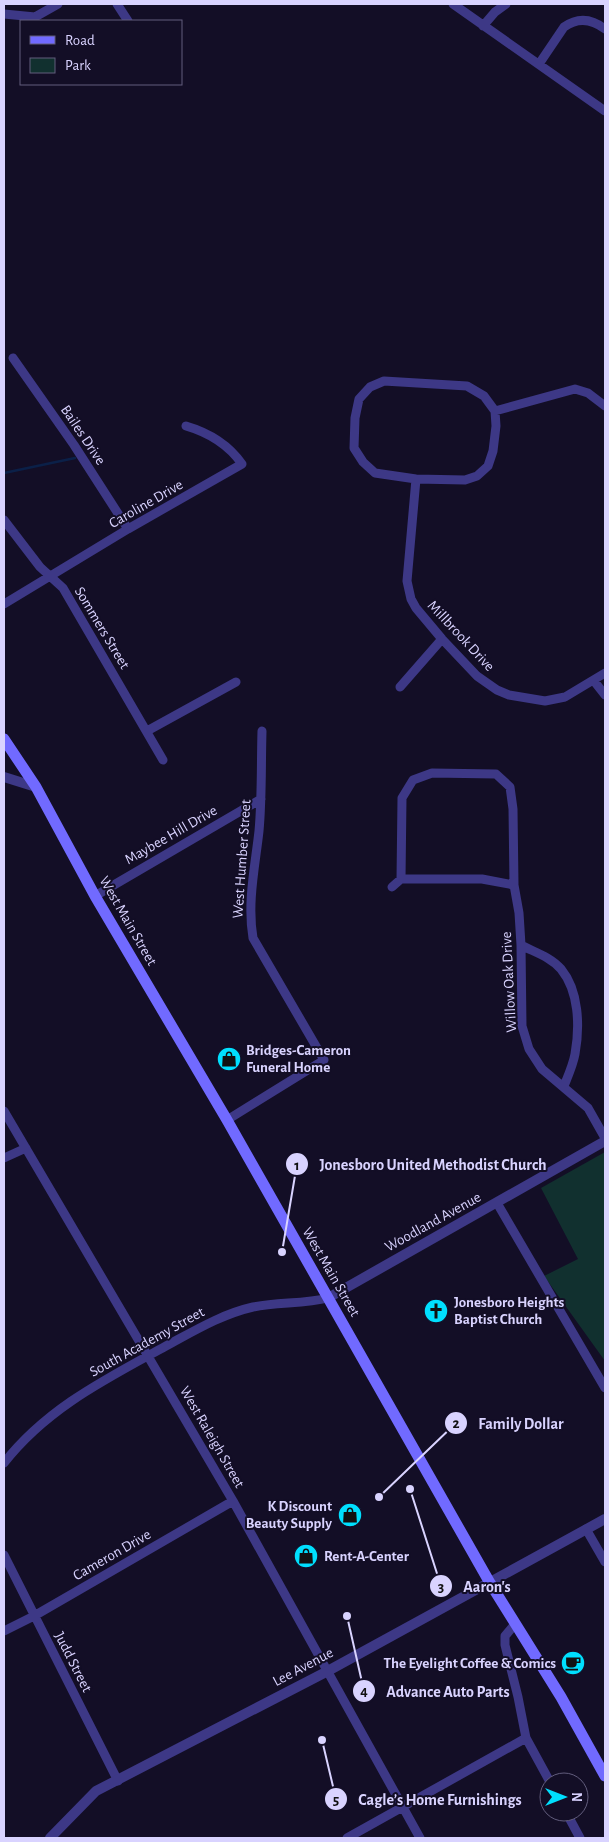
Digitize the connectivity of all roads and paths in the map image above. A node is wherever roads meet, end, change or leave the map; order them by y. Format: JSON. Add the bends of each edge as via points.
{"nodes":[{"id":1,"x":58,"y":4,"type":"edge"},
{"id":2,"x":117,"y":4,"type":"edge"},
{"id":3,"x":453,"y":4,"type":"edge"},
{"id":4,"x":506,"y":4,"type":"edge"},
{"id":5,"x":4,"y":14,"type":"edge"},
{"id":6,"x":127,"y":20,"type":"edge"},
{"id":7,"x":484,"y":26,"type":"junction"},
{"id":8,"x":605,"y":29,"type":"edge"},
{"id":9,"x":540,"y":64,"type":"junction"},
{"id":10,"x":605,"y":111,"type":"edge"},
{"id":11,"x":13,"y":358,"type":"dead end"},
{"id":12,"x":605,"y":406,"type":"edge"},
{"id":13,"x":495,"y":411,"type":"junction"},
{"id":14,"x":186,"y":426,"type":"dead end"},
{"id":15,"x":416,"y":479,"type":"junction"},
{"id":16,"x":4,"y":520,"type":"edge"},
{"id":17,"x":128,"y":528,"type":"junction"},
{"id":18,"x":50,"y":576,"type":"junction"},
{"id":19,"x":4,"y":604,"type":"edge"},
{"id":20,"x":442,"y":639,"type":"junction"},
{"id":21,"x":605,"y":672,"type":"edge"},
{"id":22,"x":594,"y":681,"type":"junction"},
{"id":23,"x":236,"y":682,"type":"dead end"},
{"id":24,"x":400,"y":687,"type":"dead end"},
{"id":25,"x":605,"y":695,"type":"edge"},
{"id":26,"x":147,"y":731,"type":"junction"},
{"id":27,"x":262,"y":731,"type":"dead end"},
{"id":28,"x":4,"y":739,"type":"edge"},
{"id":29,"x":163,"y":760,"type":"dead end"},
{"id":30,"x":4,"y":777,"type":"edge"},
{"id":31,"x":36,"y":787,"type":"junction"},
{"id":32,"x":261,"y":799,"type":"junction"},
{"id":33,"x":401,"y":879,"type":"junction"},
{"id":34,"x":514,"y":885,"type":"junction"},
{"id":35,"x":392,"y":887,"type":"dead end"},
{"id":36,"x":95,"y":896,"type":"junction"},
{"id":37,"x":521,"y":946,"type":"junction"},
{"id":38,"x":564,"y":1086,"type":"junction"},
{"id":39,"x":4,"y":1111,"type":"edge"},
{"id":40,"x":227,"y":1120,"type":"junction"},
{"id":41,"x":605,"y":1140,"type":"edge"},
{"id":42,"x":26,"y":1148,"type":"junction"},
{"id":43,"x":4,"y":1158,"type":"edge"},
{"id":44,"x":498,"y":1203,"type":"junction"},
{"id":45,"x":328,"y":1298,"type":"junction"},
{"id":46,"x":149,"y":1356,"type":"junction"},
{"id":47,"x":605,"y":1388,"type":"edge"},
{"id":48,"x":4,"y":1463,"type":"edge"},
{"id":49,"x":233,"y":1501,"type":"junction"},
{"id":50,"x":605,"y":1519,"type":"edge"},
{"id":51,"x":586,"y":1529,"type":"junction"},
{"id":52,"x":4,"y":1555,"type":"edge"},
{"id":53,"x":605,"y":1562,"type":"edge"},
{"id":54,"x":490,"y":1583,"type":"junction"},
{"id":55,"x":34,"y":1616,"type":"junction"},
{"id":56,"x":515,"y":1624,"type":"junction"},
{"id":57,"x":4,"y":1631,"type":"edge"},
{"id":58,"x":326,"y":1672,"type":"junction"},
{"id":59,"x":526,"y":1738,"type":"junction"},
{"id":60,"x":545,"y":1772,"type":"edge"},
{"id":61,"x":605,"y":1776,"type":"edge"},
{"id":62,"x":118,"y":1781,"type":"junction"},
{"id":63,"x":402,"y":1808,"type":"junction"},
{"id":64,"x":571,"y":1822,"type":"edge"},
{"id":65,"x":50,"y":1838,"type":"edge"},
{"id":66,"x":346,"y":1838,"type":"edge"},
{"id":67,"x":420,"y":1838,"type":"edge"},
{"id":68,"x":580,"y":1838,"type":"edge"}],
"edges":[{"from":1,"to":5,"type":"street","via":[[34,18]]},
{"from":2,"to":6,"type":"street"},
{"from":3,"to":7,"type":"street"},
{"from":4,"to":7,"type":"street"},
{"from":7,"to":9,"type":"street"},
{"from":8,"to":9,"type":"street","via":[[588,20],[569,24]]},
{"from":9,"to":10,"type":"street"},
{"from":11,"to":17,"type":"street","name":"Bailes Drive"},
{"from":12,"to":13,"type":"street","via":[[588,393],[575,389]]},
{"from":13,"to":15,"type":"street","via":[[493,451],[488,466],[477,476],[465,480]]},
{"from":13,"to":15,"type":"street","via":[[484,396],[468,386],[384,381],[370,387],[359,399],[354,448],[375,473]]},
{"from":14,"to":17,"type":"street","name":"Caroline Drive","via":[[218,440],[242,464]]},
{"from":15,"to":20,"type":"street","name":"Millbrook Drive","via":[[408,590],[416,608]]},
{"from":16,"to":18,"type":"street","name":"Sommers Street"},
{"from":17,"to":18,"type":"street","name":"Caroline Drive"},
{"from":18,"to":19,"type":"street","name":"Caroline Drive"},
{"from":18,"to":26,"type":"street","name":"Sommers Street","via":[[63,588]]},
{"from":20,"to":22,"type":"street","name":"Millbrook Drive","via":[[482,680],[509,695],[556,700]]},
{"from":20,"to":24,"type":"street"},
{"from":21,"to":22,"type":"street","name":"Millbrook Drive"},
{"from":22,"to":25,"type":"street"},
{"from":23,"to":26,"type":"street"},
{"from":26,"to":29,"type":"street","name":"Sommers Street"},
{"from":27,"to":32,"type":"street","name":"West Humber Street"},
{"from":28,"to":31,"type":"main road","name":"West Main Street"},
{"from":30,"to":31,"type":"street"},
{"from":31,"to":36,"type":"main road","name":"West Main Street"},
{"from":32,"to":36,"type":"street","name":"Maybee Hill Drive"},
{"from":32,"to":40,"type":"street","name":"West Humber Street","via":[[250,921],[253,938],[324,1060]]},
{"from":33,"to":34,"type":"street","via":[[482,879]]},
{"from":33,"to":34,"type":"street","name":"Willow Oak Drive","via":[[402,798],[413,780],[432,773],[496,774],[510,787],[514,810]]},
{"from":33,"to":35,"type":"street"},
{"from":34,"to":37,"type":"street","name":"Willow Oak Drive"},
{"from":36,"to":40,"type":"main road","name":"West Main Street"},
{"from":37,"to":38,"type":"street","name":"Willow Oak Drive","via":[[522,1026],[529,1049],[542,1069]]},
{"from":37,"to":38,"type":"street","via":[[560,967],[575,997],[575,1054]]},
{"from":38,"to":41,"type":"street","name":"Willow Oak Drive","via":[[588,1108]]},
{"from":39,"to":42,"type":"street","name":"West Raleigh Street"},
{"from":40,"to":45,"type":"main road","name":"West Main Street"},
{"from":41,"to":44,"type":"street","name":"Woodland Avenue"},
{"from":42,"to":43,"type":"street"},
{"from":42,"to":46,"type":"street","name":"West Raleigh Street"},
{"from":44,"to":45,"type":"street","name":"Woodland Avenue"},
{"from":44,"to":47,"type":"street"},
{"from":45,"to":46,"type":"street","name":"South Academy Street","via":[[253,1308],[222,1317]]},
{"from":45,"to":54,"type":"main road","name":"West Main Street"},
{"from":46,"to":48,"type":"street","name":"South Academy Street","via":[[76,1397],[42,1422]]},
{"from":46,"to":49,"type":"street","name":"West Raleigh Street"},
{"from":49,"to":55,"type":"street","name":"Cameron Drive"},
{"from":49,"to":58,"type":"street","name":"West Raleigh Street"},
{"from":50,"to":51,"type":"street","name":"Lee Avenue"},
{"from":51,"to":53,"type":"street"},
{"from":51,"to":54,"type":"street","name":"Lee Avenue"},
{"from":52,"to":55,"type":"street","name":"Judd Street"},
{"from":54,"to":56,"type":"main road","name":"West Main Street"},
{"from":54,"to":58,"type":"street","name":"Lee Avenue"},
{"from":55,"to":57,"type":"street","name":"Cameron Drive"},
{"from":55,"to":62,"type":"street","name":"Judd Street"},
{"from":56,"to":59,"type":"street","via":[[505,1636],[505,1645]]},
{"from":56,"to":61,"type":"main road","name":"West Main Street"},
{"from":58,"to":62,"type":"street","name":"Lee Avenue"},
{"from":58,"to":63,"type":"street","name":"West Raleigh Street"},
{"from":59,"to":60,"type":"street"},
{"from":59,"to":63,"type":"street"},
{"from":62,"to":65,"type":"street","name":"Lee Avenue","via":[[96,1791]]},
{"from":63,"to":66,"type":"street"},
{"from":63,"to":67,"type":"street","name":"West Raleigh Street"},
{"from":64,"to":68,"type":"street"}]}
